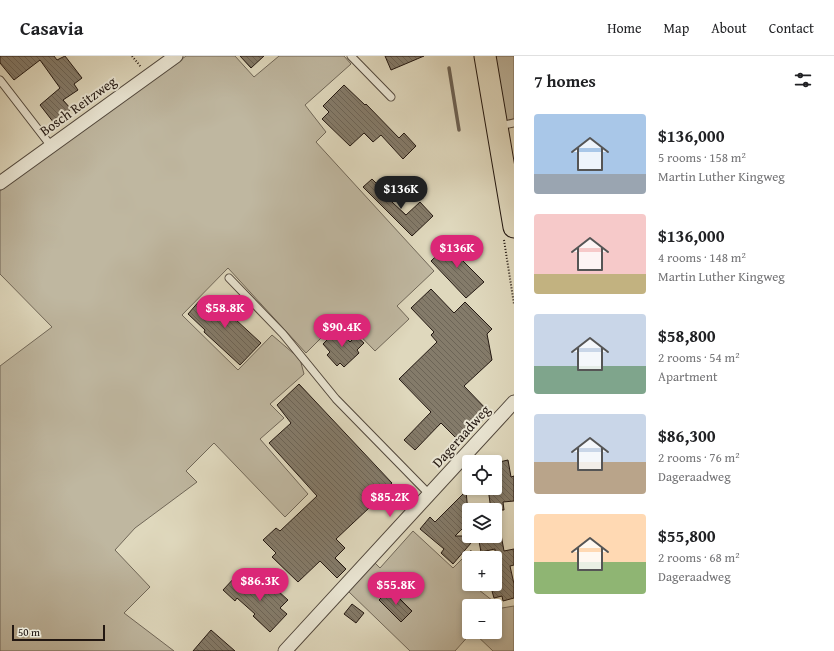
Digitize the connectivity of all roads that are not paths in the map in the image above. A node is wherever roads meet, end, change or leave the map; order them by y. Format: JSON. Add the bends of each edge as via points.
{"nodes":[{"id":1,"x":176,"y":56,"type":"edge"},
{"id":2,"x":351,"y":56,"type":"edge"},
{"id":3,"x":485,"y":56,"type":"edge"},
{"id":4,"x":0,"y":80,"type":"edge"},
{"id":5,"x":391,"y":97,"type":"dead end"},
{"id":6,"x":506,"y":125,"type":"edge"},
{"id":7,"x":51,"y":146,"type":"junction"},
{"id":8,"x":0,"y":183,"type":"edge"},
{"id":9,"x":514,"y":227,"type":"edge"},
{"id":10,"x":229,"y":278,"type":"dead end"},
{"id":11,"x":514,"y":402,"type":"edge"},
{"id":12,"x":430,"y":494,"type":"junction"},
{"id":13,"x":285,"y":651,"type":"edge"}],
"edges":[{"from":1,"to":7,"type":"street","name":"Bosch Reitzweg"},
{"from":2,"to":5,"type":"lane"},
{"from":3,"to":6,"type":"main road"},
{"from":4,"to":7,"type":"lane"},
{"from":6,"to":9,"type":"main road","via":[[505,155]]},
{"from":7,"to":8,"type":"street","name":"Bosch Reitzweg"},
{"from":10,"to":12,"type":"lane","via":[[283,334],[336,399]]},
{"from":11,"to":12,"type":"street","name":"Dageraadweg"},
{"from":12,"to":13,"type":"street","name":"Dageraadweg"}]}
